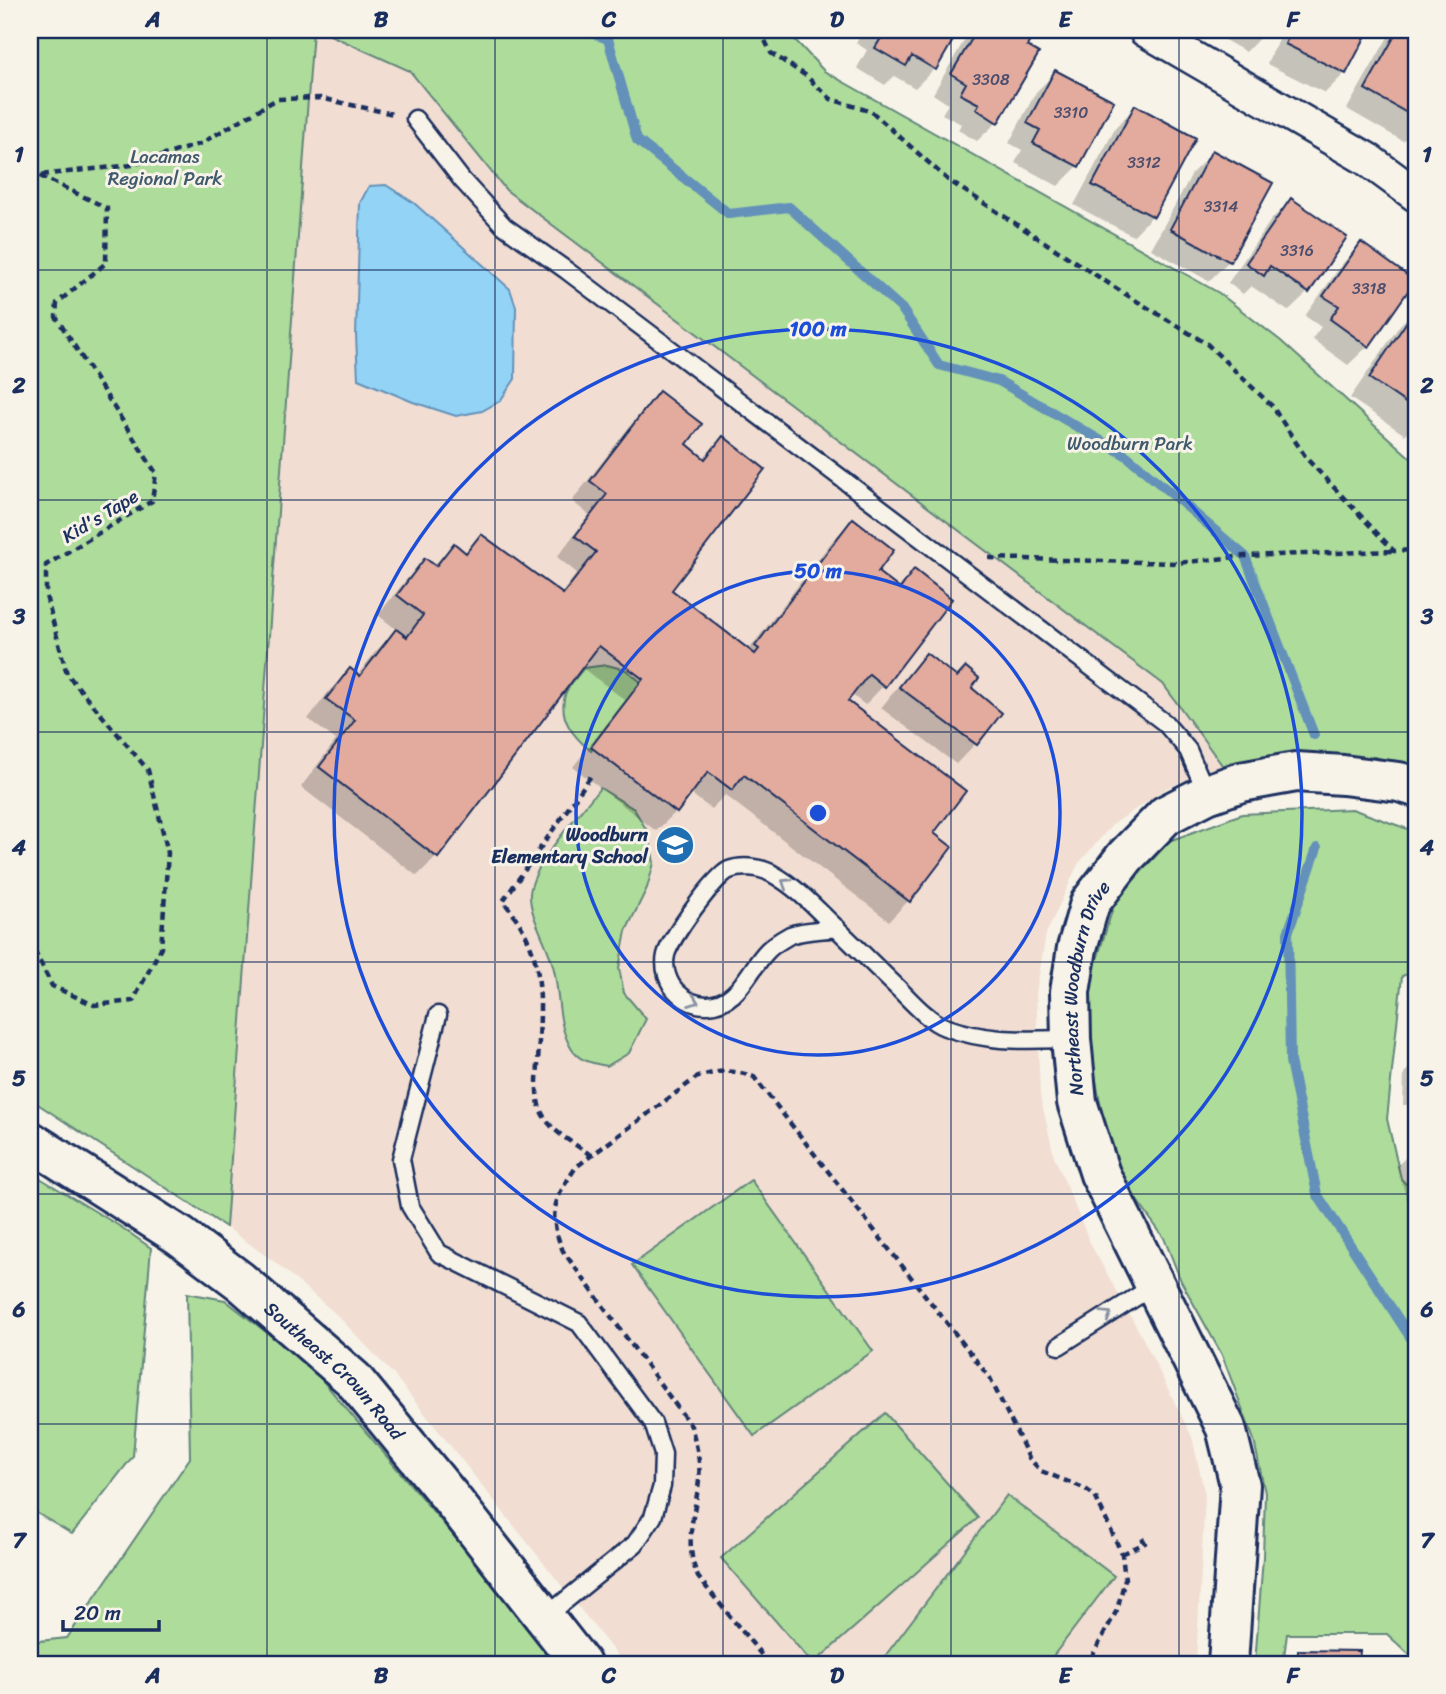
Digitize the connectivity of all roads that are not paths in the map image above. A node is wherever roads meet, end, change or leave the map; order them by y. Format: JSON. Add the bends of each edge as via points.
{"nodes":[{"id":1,"x":1145,"y":30,"type":"edge"},
{"id":2,"x":415,"y":119,"type":"road end"},
{"id":3,"x":1416,"y":195,"type":"edge"},
{"id":4,"x":1416,"y":787,"type":"edge"},
{"id":5,"x":1207,"y":794,"type":"junction"},
{"id":6,"x":837,"y":928,"type":"junction"},
{"id":7,"x":438,"y":1015,"type":"dead end"},
{"id":8,"x":1071,"y":1039,"type":"junction"},
{"id":9,"x":30,"y":1141,"type":"edge"},
{"id":10,"x":1156,"y":1285,"type":"junction"},
{"id":11,"x":1059,"y":1346,"type":"dead end"},
{"id":12,"x":544,"y":1618,"type":"junction"},
{"id":13,"x":581,"y":1664,"type":"edge"},
{"id":14,"x":1228,"y":1664,"type":"edge"}],
"edges":[{"from":1,"to":3,"type":"street","via":[[1367,159]]},
{"from":2,"to":5,"type":"lane","via":[[504,226],[1165,723],[1188,750]]},
{"from":4,"to":5,"type":"street","name":"Northeast Woodburn Drive","via":[[1296,772]]},
{"from":5,"to":8,"type":"street","name":"Northeast Woodburn Drive","via":[[1166,815],[1125,856],[1090,903],[1070,992]]},
{"from":6,"to":6,"type":"lane","one_way":true,"via":[[793,886],[768,871],[749,867],[729,870],[713,883],[670,945],[666,970],[670,983],[688,1001],[713,1004],[736,992],[768,950],[791,934]]},
{"from":6,"to":8,"type":"lane","via":[[942,1026],[992,1040]]},
{"from":7,"to":12,"type":"lane","via":[[401,1159],[410,1206],[439,1253],[579,1323],[653,1423],[663,1454],[663,1486],[653,1517],[635,1544]]},
{"from":8,"to":10,"type":"street","name":"Northeast Woodburn Drive","via":[[1077,1102],[1100,1174]]},
{"from":9,"to":12,"type":"street","name":"Southeast Crown Road","via":[[180,1236],[240,1281],[353,1379]]},
{"from":11,"to":10,"type":"lane","one_way":true},
{"from":10,"to":14,"type":"street","name":"Northeast Woodburn Drive","via":[[1226,1427],[1240,1485]]},
{"from":12,"to":13,"type":"street","name":"Southeast Crown Road"}]}
